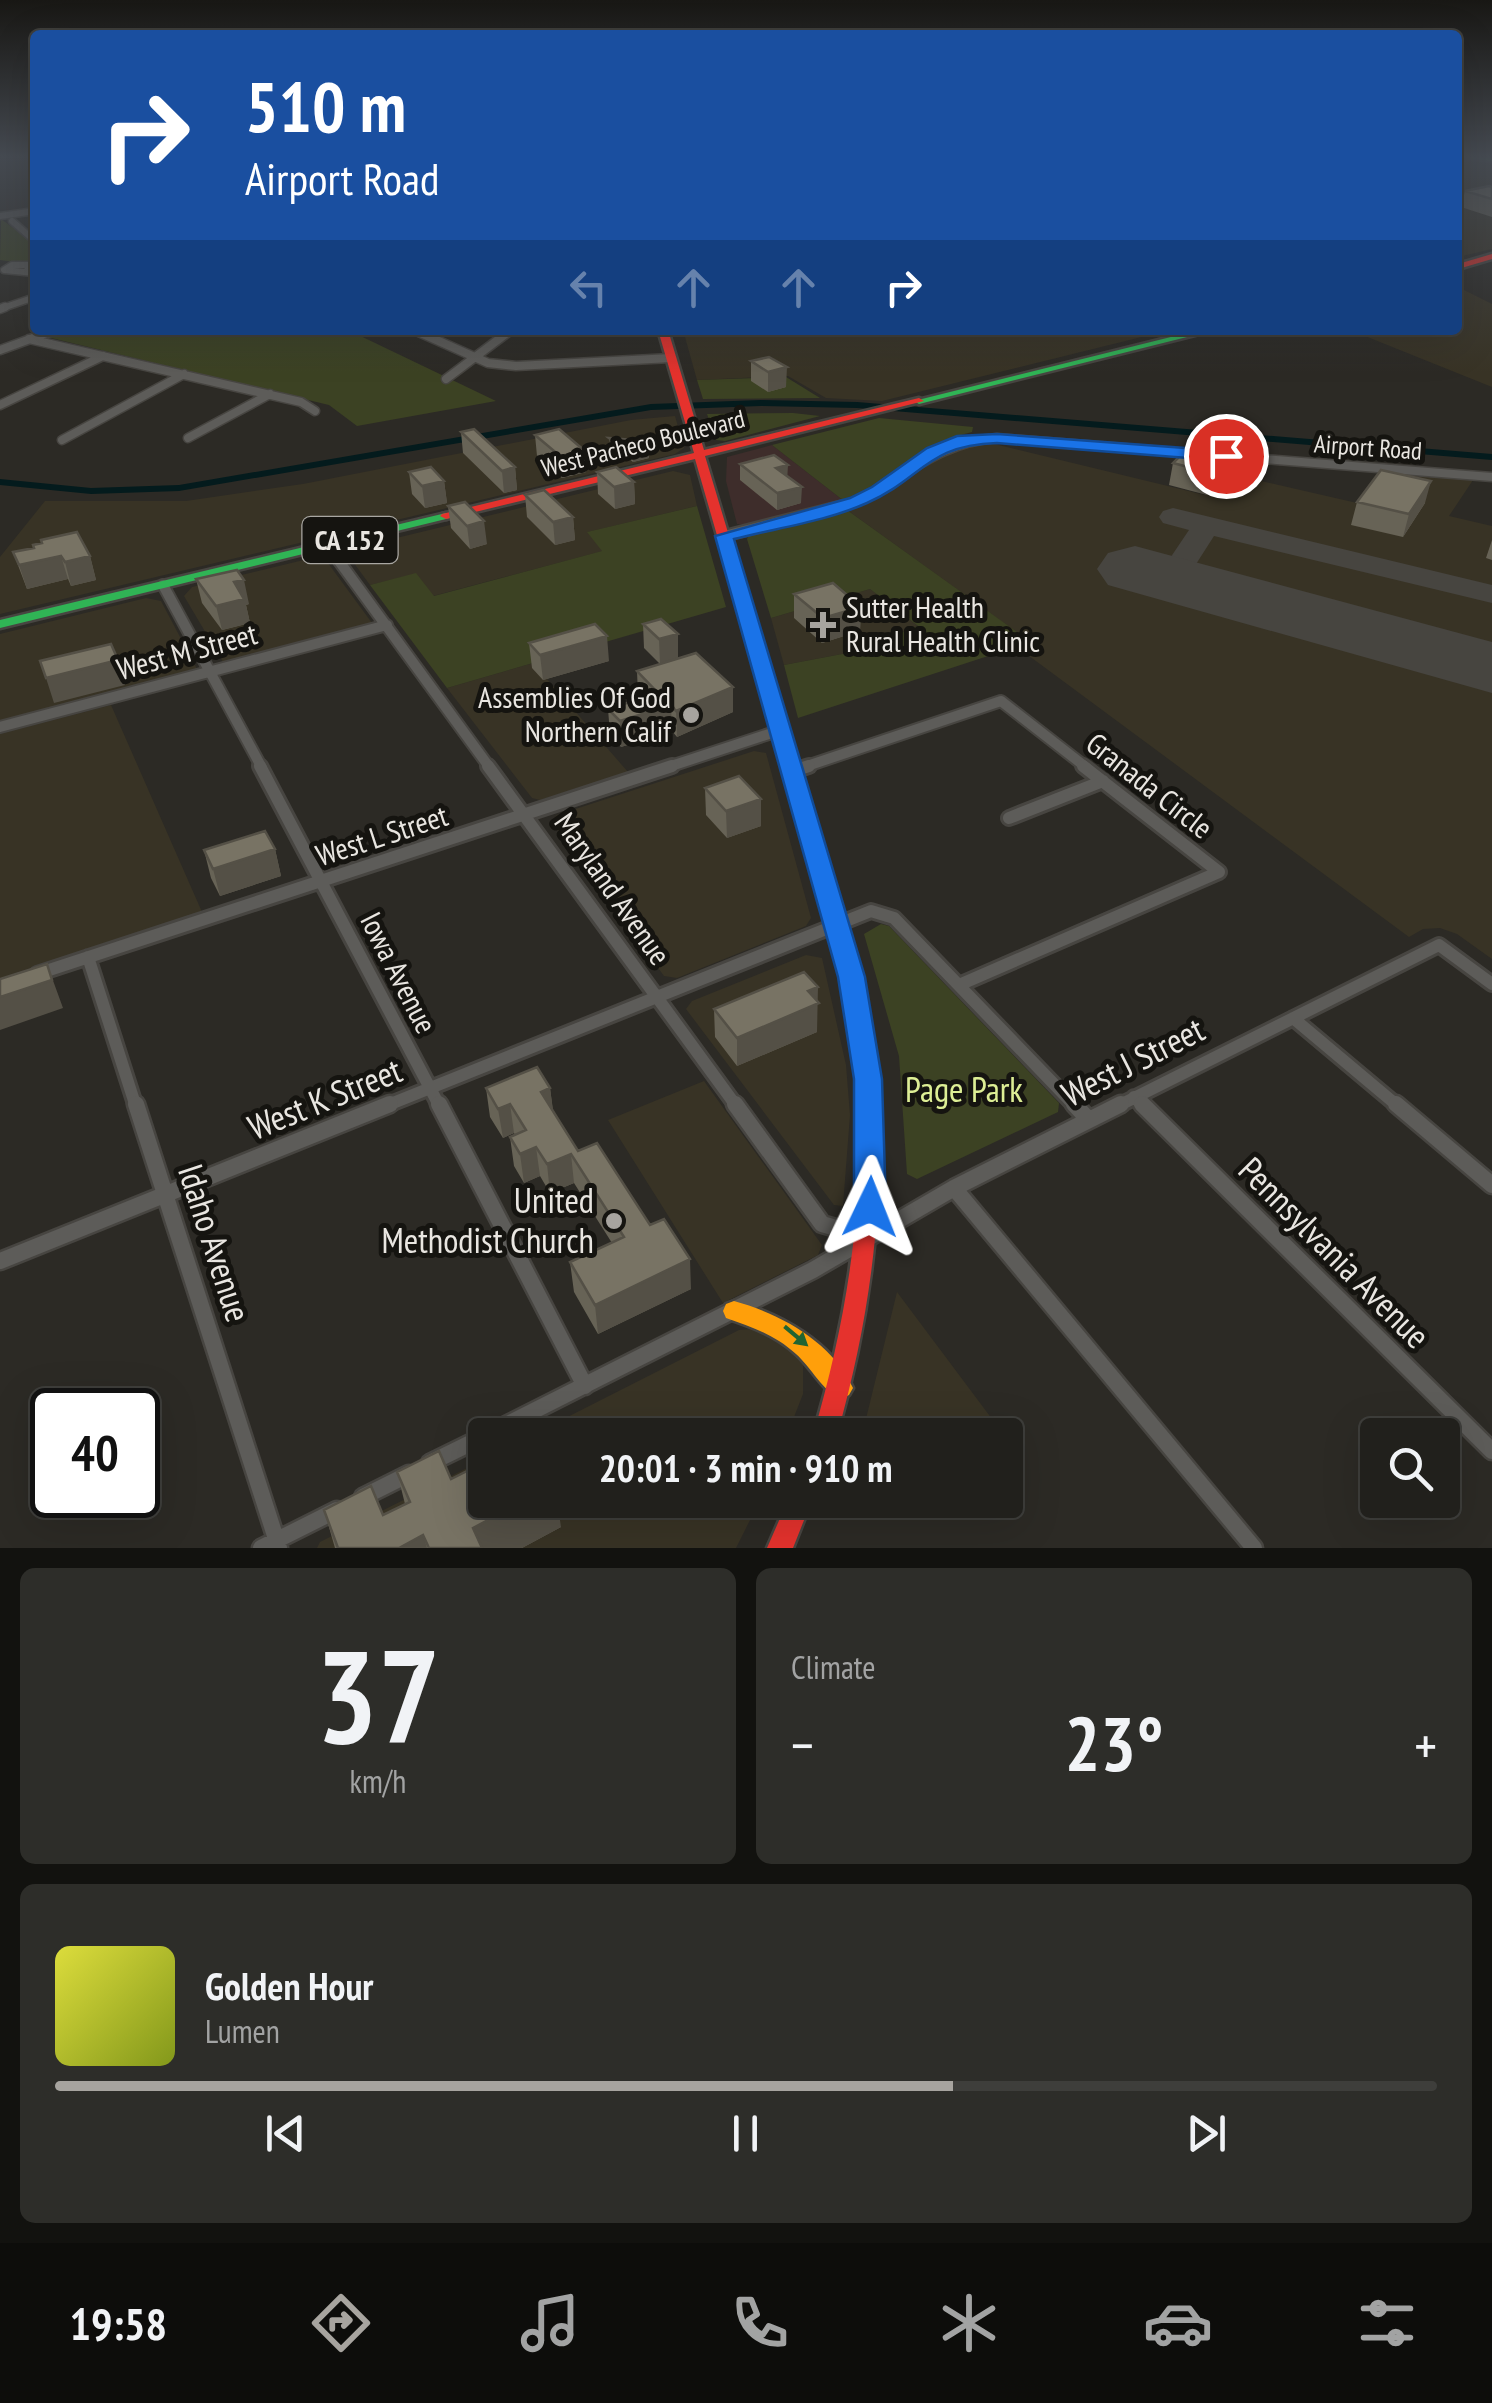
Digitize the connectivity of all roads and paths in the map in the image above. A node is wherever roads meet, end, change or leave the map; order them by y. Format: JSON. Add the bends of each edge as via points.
{"nodes":[{"id":1,"x":1492,"y":258,"type":"edge"},
{"id":2,"x":0,"y":263,"type":"edge"},
{"id":3,"x":30,"y":265,"type":"edge"},
{"id":4,"x":1462,"y":266,"type":"edge"},
{"id":5,"x":5,"y":270,"type":"edge"},
{"id":6,"x":30,"y":299,"type":"edge"},
{"id":7,"x":0,"y":309,"type":"edge"},
{"id":8,"x":39,"y":335,"type":"edge"},
{"id":9,"x":425,"y":335,"type":"edge"},
{"id":10,"x":504,"y":335,"type":"edge"},
{"id":11,"x":664,"y":335,"type":"edge"},
{"id":12,"x":1168,"y":335,"type":"edge"},
{"id":13,"x":1188,"y":335,"type":"edge"},
{"id":14,"x":29,"y":338,"type":"junction"},
{"id":15,"x":0,"y":350,"type":"edge"},
{"id":16,"x":1122,"y":350,"type":"junction"},
{"id":17,"x":103,"y":356,"type":"junction"},
{"id":18,"x":474,"y":358,"type":"junction"},
{"id":19,"x":671,"y":358,"type":"junction"},
{"id":20,"x":184,"y":374,"type":"junction"},
{"id":21,"x":446,"y":379,"type":"dead end"},
{"id":22,"x":270,"y":394,"type":"junction"},
{"id":23,"x":0,"y":405,"type":"edge"},
{"id":24,"x":315,"y":411,"type":"dead end"},
{"id":25,"x":188,"y":438,"type":"dead end"},
{"id":26,"x":62,"y":440,"type":"dead end"},
{"id":27,"x":700,"y":456,"type":"junction"},
{"id":28,"x":1492,"y":477,"type":"edge"},
{"id":29,"x":724,"y":536,"type":"junction"},
{"id":30,"x":328,"y":546,"type":"junction"},
{"id":31,"x":163,"y":584,"type":"junction"},
{"id":32,"x":0,"y":624,"type":"edge"},
{"id":33,"x":387,"y":625,"type":"junction"},
{"id":34,"x":212,"y":671,"type":"junction"},
{"id":35,"x":0,"y":728,"type":"edge"},
{"id":36,"x":778,"y":731,"type":"junction"},
{"id":37,"x":790,"y":772,"type":"junction"},
{"id":38,"x":1102,"y":781,"type":"junction"},
{"id":39,"x":526,"y":815,"type":"junction"},
{"id":40,"x":1009,"y":818,"type":"dead end"},
{"id":41,"x":323,"y":882,"type":"junction"},
{"id":42,"x":837,"y":923,"type":"junction"},
{"id":43,"x":88,"y":958,"type":"junction"},
{"id":44,"x":18,"y":981,"type":"edge"},
{"id":45,"x":1492,"y":984,"type":"edge"},
{"id":46,"x":959,"y":985,"type":"junction"},
{"id":47,"x":656,"y":1000,"type":"junction"},
{"id":48,"x":1294,"y":1018,"type":"junction"},
{"id":49,"x":430,"y":1090,"type":"junction"},
{"id":50,"x":1134,"y":1098,"type":"junction"},
{"id":51,"x":1089,"y":1120,"type":"junction"},
{"id":52,"x":1492,"y":1185,"type":"edge"},
{"id":53,"x":954,"y":1188,"type":"junction"},
{"id":54,"x":167,"y":1195,"type":"junction"},
{"id":55,"x":868,"y":1237,"type":"junction"},
{"id":56,"x":0,"y":1261,"type":"edge"},
{"id":57,"x":734,"y":1311,"type":"junction"},
{"id":58,"x":585,"y":1386,"type":"junction"},
{"id":59,"x":841,"y":1388,"type":"junction"},
{"id":60,"x":520,"y":1418,"type":"edge"},
{"id":61,"x":831,"y":1418,"type":"edge"},
{"id":62,"x":468,"y":1444,"type":"edge"},
{"id":63,"x":1492,"y":1451,"type":"edge"},
{"id":64,"x":792,"y":1518,"type":"edge"},
{"id":65,"x":272,"y":1545,"type":"edge"},
{"id":66,"x":780,"y":1548,"type":"edge"},
{"id":67,"x":1254,"y":1548,"type":"edge"}],
"edges":[{"from":1,"to":4,"type":"main road"},
{"from":2,"to":5,"type":"street"},
{"from":3,"to":5,"type":"street"},
{"from":6,"to":7,"type":"street"},
{"from":8,"to":14,"type":"street"},
{"from":9,"to":18,"type":"street"},
{"from":10,"to":18,"type":"street"},
{"from":11,"to":19,"type":"main road"},
{"from":12,"to":16,"type":"main road","name":"West Pacheco Boulevard","number":"CA 152"},
{"from":13,"to":16,"type":"main road","name":"West Pacheco Boulevard","number":"CA 152"},
{"from":14,"to":15,"type":"street"},
{"from":14,"to":17,"type":"street"},
{"from":16,"to":27,"type":"main road","name":"West Pacheco Boulevard","number":"CA 152"},
{"from":17,"to":20,"type":"street"},
{"from":17,"to":23,"type":"street"},
{"from":18,"to":19,"type":"street","via":[[516,366]]},
{"from":18,"to":21,"type":"street"},
{"from":19,"to":27,"type":"main road"},
{"from":20,"to":22,"type":"street"},
{"from":20,"to":26,"type":"street"},
{"from":22,"to":24,"type":"street"},
{"from":22,"to":25,"type":"street"},
{"from":27,"to":29,"type":"main road"},
{"from":27,"to":30,"type":"main road","name":"West Pacheco Boulevard","number":"CA 152"},
{"from":28,"to":29,"type":"street","name":"Airport Road","via":[[962,440],[932,451],[856,501]]},
{"from":29,"to":36,"type":"main road"},
{"from":30,"to":31,"type":"main road","name":"West Pacheco Boulevard","number":"CA 152"},
{"from":30,"to":33,"type":"street","name":"Maryland Avenue"},
{"from":31,"to":32,"type":"main road","name":"West Pacheco Boulevard","number":"CA 152"},
{"from":31,"to":34,"type":"street","name":"Iowa Avenue"},
{"from":33,"to":34,"type":"street","name":"West M Street"},
{"from":33,"to":39,"type":"street","name":"Maryland Avenue"},
{"from":34,"to":35,"type":"street","name":"West M Street"},
{"from":34,"to":41,"type":"street","name":"Iowa Avenue"},
{"from":36,"to":37,"type":"main road"},
{"from":36,"to":39,"type":"street","name":"West L Street"},
{"from":37,"to":38,"type":"street","name":"Granada Circle","via":[[1001,701]]},
{"from":37,"to":42,"type":"main road"},
{"from":38,"to":40,"type":"street"},
{"from":38,"to":46,"type":"street","name":"Granada Circle","via":[[1219,872]]},
{"from":39,"to":41,"type":"street","name":"West L Street"},
{"from":39,"to":47,"type":"street","name":"Maryland Avenue"},
{"from":41,"to":43,"type":"street","name":"West L Street"},
{"from":41,"to":49,"type":"street","name":"Iowa Avenue"},
{"from":42,"to":46,"type":"street","via":[[871,911],[894,918]]},
{"from":42,"to":47,"type":"street","name":"West K Street"},
{"from":42,"to":55,"type":"main road","via":[[868,1079]]},
{"from":43,"to":44,"type":"street","name":"West L Street"},
{"from":43,"to":54,"type":"street","name":"Idaho Avenue"},
{"from":45,"to":48,"type":"street","name":"West J Street","via":[[1439,945]]},
{"from":46,"to":51,"type":"street"},
{"from":47,"to":49,"type":"street","name":"West K Street"},
{"from":47,"to":55,"type":"street","name":"Maryland Avenue","via":[[822,1224]]},
{"from":48,"to":50,"type":"street","name":"West J Street"},
{"from":48,"to":52,"type":"street"},
{"from":49,"to":54,"type":"street","name":"West K Street"},
{"from":49,"to":58,"type":"street","name":"Iowa Avenue"},
{"from":50,"to":51,"type":"street","name":"West J Street"},
{"from":50,"to":63,"type":"street","name":"Pennsylvania Avenue"},
{"from":51,"to":53,"type":"street","name":"West J Street"},
{"from":53,"to":55,"type":"street","name":"West J Street"},
{"from":53,"to":67,"type":"street"},
{"from":54,"to":56,"type":"street","name":"West K Street"},
{"from":54,"to":65,"type":"street","name":"Idaho Avenue"},
{"from":55,"to":57,"type":"street","name":"West J Street"},
{"from":55,"to":59,"type":"main road"},
{"from":57,"to":58,"type":"street","name":"West J Street"},
{"from":57,"to":59,"type":"main road","one_way":true,"via":[[787,1328]]},
{"from":58,"to":60,"type":"street","name":"West J Street"},
{"from":59,"to":61,"type":"main road"},
{"from":62,"to":65,"type":"street","name":"West J Street"},
{"from":64,"to":66,"type":"main road"}]}
